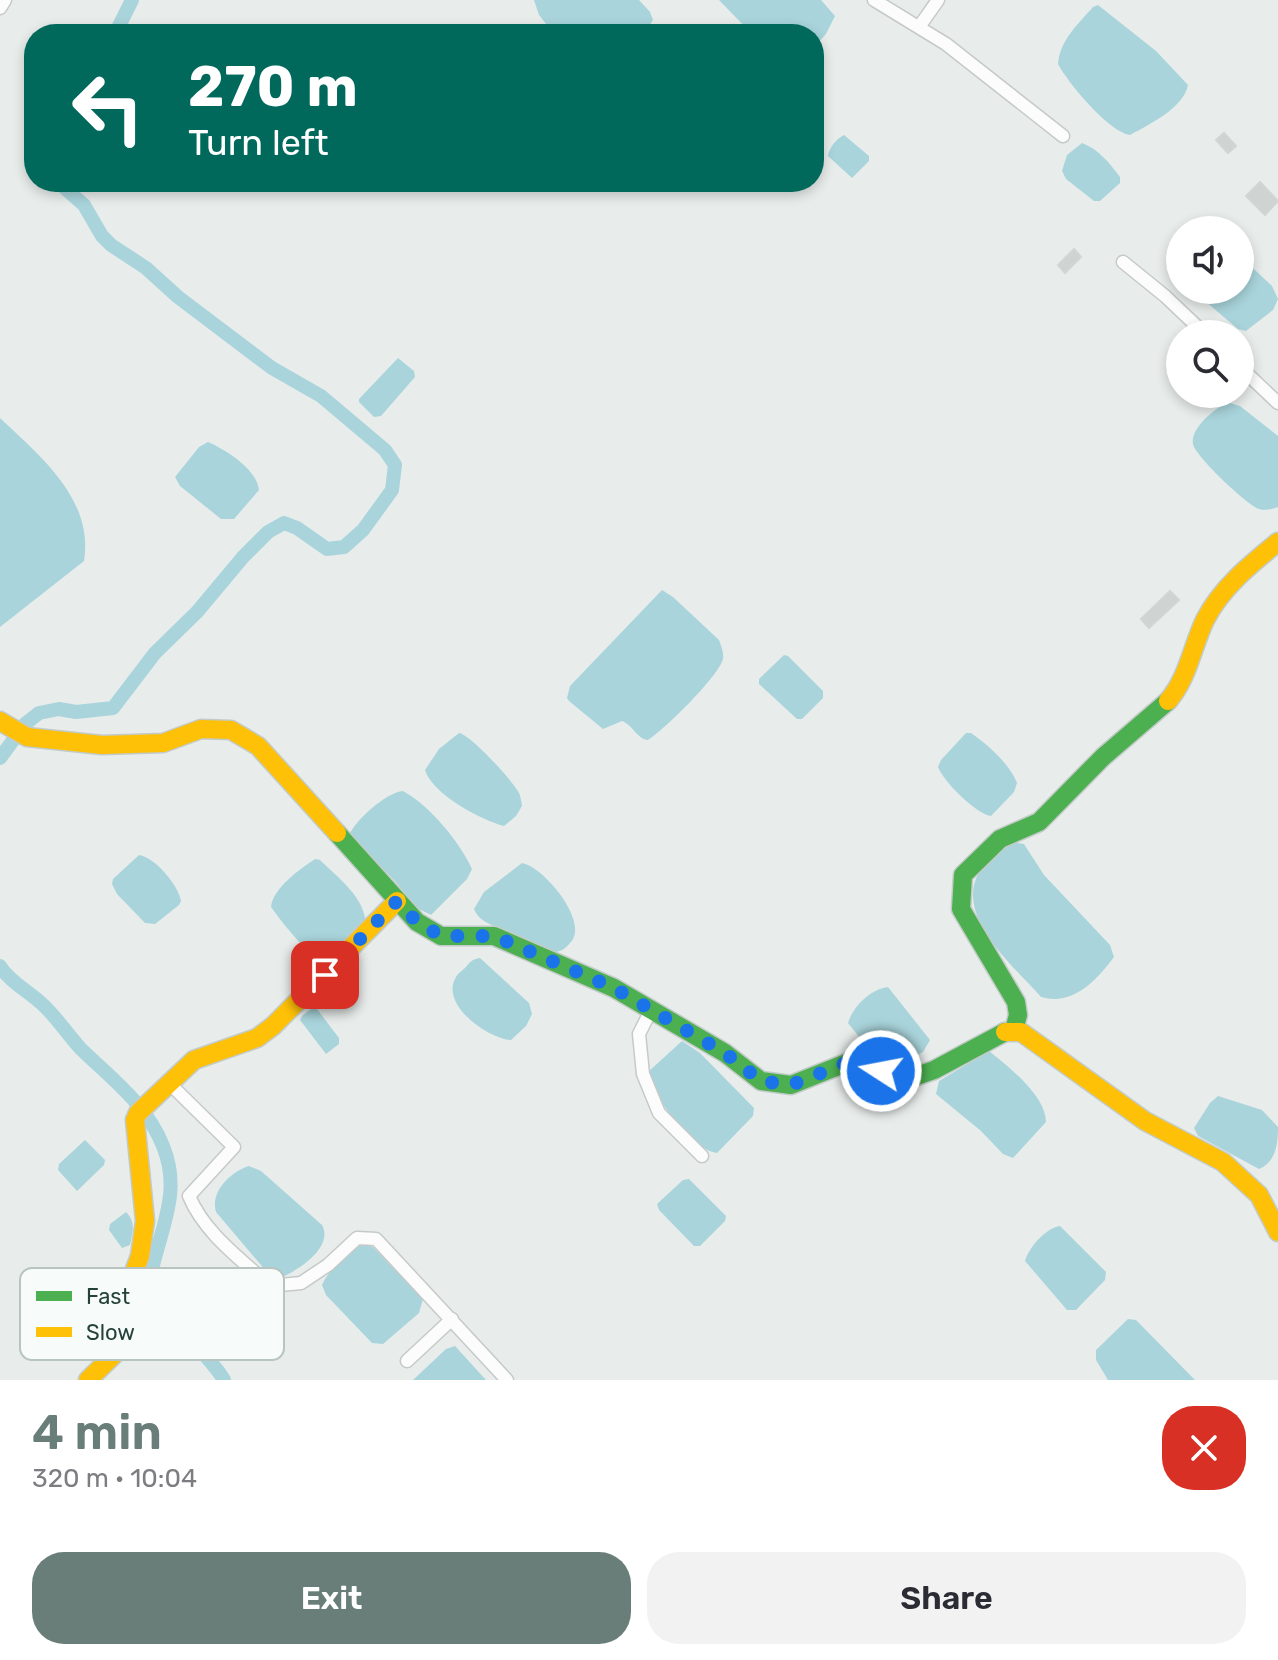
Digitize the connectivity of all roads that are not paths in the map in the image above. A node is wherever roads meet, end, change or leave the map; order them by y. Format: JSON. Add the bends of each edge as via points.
{"nodes":[{"id":1,"x":5,"y":0,"type":"edge"},
{"id":2,"x":874,"y":0,"type":"edge"},
{"id":3,"x":938,"y":0,"type":"edge"},
{"id":4,"x":0,"y":8,"type":"edge"},
{"id":5,"x":919,"y":27,"type":"junction"},
{"id":6,"x":1063,"y":136,"type":"dead end"},
{"id":7,"x":1123,"y":262,"type":"dead end"},
{"id":8,"x":1190,"y":320,"type":"edge"},
{"id":9,"x":1254,"y":380,"type":"edge"},
{"id":10,"x":1278,"y":403,"type":"edge"},
{"id":11,"x":1278,"y":542,"type":"edge"},
{"id":12,"x":13,"y":728,"type":"edge"},
{"id":13,"x":397,"y":901,"type":"junction"},
{"id":14,"x":651,"y":1010,"type":"junction"},
{"id":15,"x":1014,"y":1030,"type":"junction"},
{"id":16,"x":170,"y":1084,"type":"junction"},
{"id":17,"x":702,"y":1156,"type":"dead end"},
{"id":18,"x":1278,"y":1232,"type":"edge"},
{"id":19,"x":136,"y":1268,"type":"edge"},
{"id":20,"x":250,"y":1268,"type":"edge"},
{"id":21,"x":284,"y":1285,"type":"edge"},
{"id":22,"x":452,"y":1319,"type":"junction"},
{"id":23,"x":108,"y":1360,"type":"edge"},
{"id":24,"x":407,"y":1361,"type":"dead end"},
{"id":25,"x":88,"y":1380,"type":"edge"},
{"id":26,"x":507,"y":1380,"type":"edge"}],
"edges":[{"from":1,"to":4,"type":"street"},
{"from":2,"to":5,"type":"street"},
{"from":3,"to":5,"type":"street"},
{"from":5,"to":6,"type":"street"},
{"from":7,"to":8,"type":"street"},
{"from":9,"to":10,"type":"street"},
{"from":11,"to":15,"type":"main road","via":[[1218,599],[1171,698],[1039,822],[1000,839],[963,875],[961,909],[1016,1002]]},
{"from":12,"to":13,"type":"main road","via":[[117,745],[163,743],[201,729],[231,730],[258,746]]},
{"from":13,"to":14,"type":"main road","via":[[441,936],[494,936],[614,988]]},
{"from":13,"to":16,"type":"main road","via":[[273,1026],[257,1038],[194,1060]]},
{"from":14,"to":15,"type":"main road","via":[[725,1053],[761,1081],[791,1085],[851,1061],[911,1078]]},
{"from":14,"to":17,"type":"street","via":[[639,1034],[643,1074],[659,1113]]},
{"from":15,"to":18,"type":"main road","via":[[1145,1121],[1223,1162],[1259,1195]]},
{"from":16,"to":19,"type":"main road","via":[[135,1120],[145,1221]]},
{"from":16,"to":20,"type":"street","via":[[234,1147],[189,1196],[197,1214]]},
{"from":21,"to":22,"type":"street","via":[[301,1283],[357,1238],[376,1239]]},
{"from":22,"to":24,"type":"street"},
{"from":22,"to":26,"type":"street"},
{"from":23,"to":25,"type":"main road"}]}
